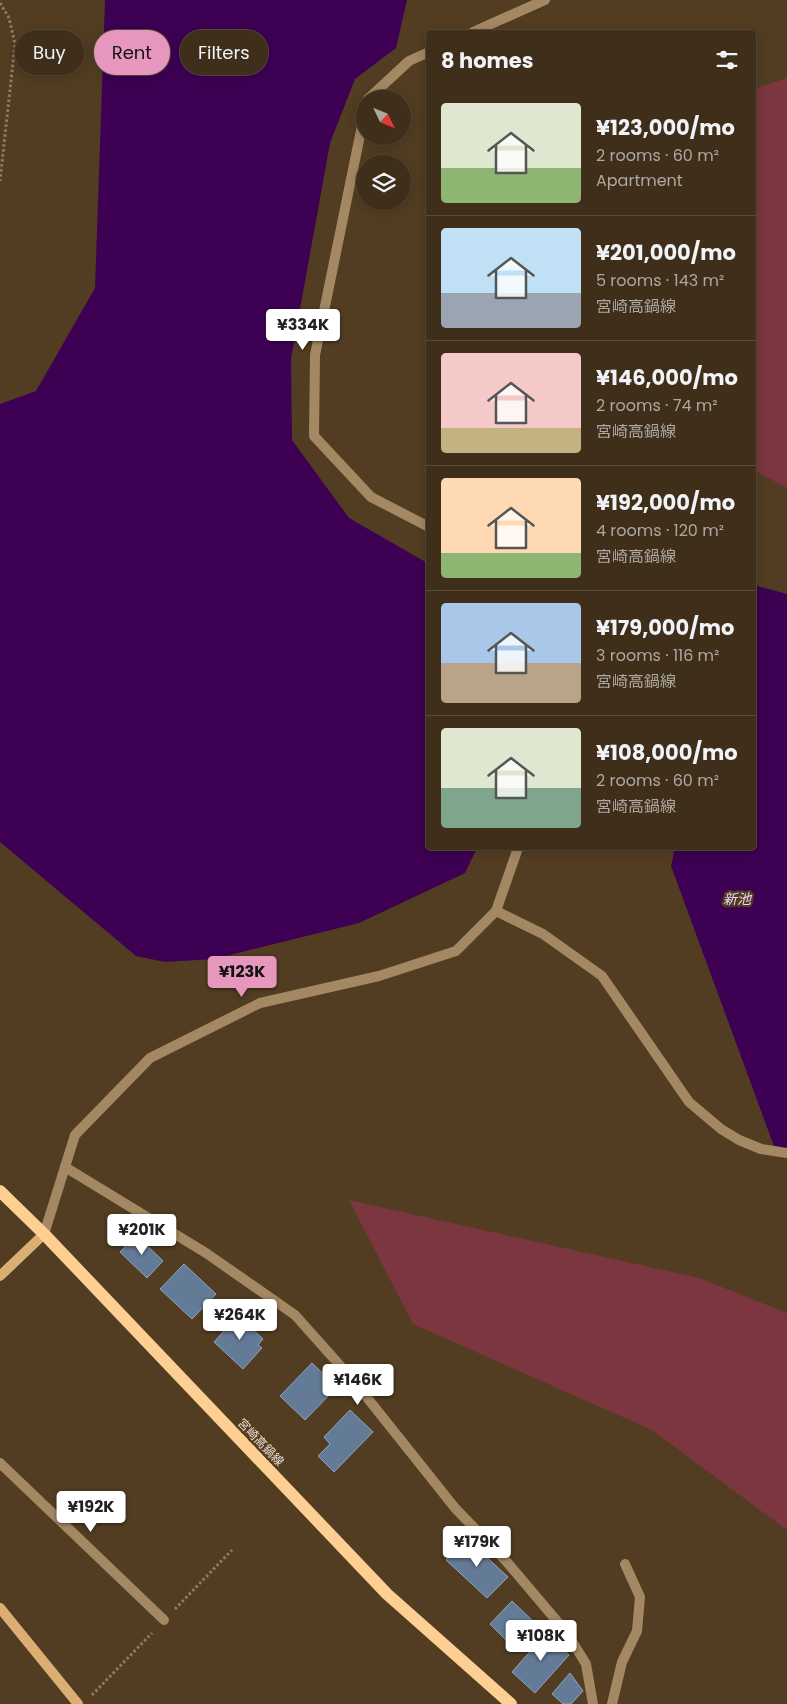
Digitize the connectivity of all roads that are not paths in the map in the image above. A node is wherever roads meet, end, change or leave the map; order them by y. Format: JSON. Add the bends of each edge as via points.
{"nodes":[{"id":1,"x":545,"y":0,"type":"edge"},
{"id":2,"x":478,"y":30,"type":"edge"},
{"id":3,"x":426,"y":53,"type":"edge"},
{"id":4,"x":378,"y":90,"type":"edge"},
{"id":5,"x":358,"y":145,"type":"edge"},
{"id":6,"x":426,"y":525,"type":"edge"},
{"id":7,"x":517,"y":850,"type":"edge"},
{"id":8,"x":496,"y":910,"type":"junction"},
{"id":9,"x":787,"y":1153,"type":"edge"},
{"id":10,"x":65,"y":1167,"type":"junction"},
{"id":11,"x":0,"y":1191,"type":"edge"},
{"id":12,"x":44,"y":1234,"type":"junction"},
{"id":13,"x":0,"y":1276,"type":"edge"},
{"id":14,"x":0,"y":1463,"type":"edge"},
{"id":15,"x":625,"y":1564,"type":"dead end"},
{"id":16,"x":0,"y":1608,"type":"edge"},
{"id":17,"x":164,"y":1620,"type":"dead end"},
{"id":18,"x":78,"y":1704,"type":"edge"},
{"id":19,"x":510,"y":1704,"type":"edge"},
{"id":20,"x":593,"y":1704,"type":"edge"},
{"id":21,"x":612,"y":1704,"type":"edge"}],
"edges":[{"from":1,"to":2,"type":"street"},
{"from":3,"to":4,"type":"street","via":[[409,61]]},
{"from":5,"to":6,"type":"street","via":[[315,355],[314,436],[371,497]]},
{"from":7,"to":8,"type":"street"},
{"from":8,"to":9,"type":"street","via":[[543,934],[602,976],[688,1102],[740,1140],[760,1149]]},
{"from":8,"to":10,"type":"street","via":[[456,951],[379,976],[260,1003],[150,1058],[75,1134]]},
{"from":10,"to":12,"type":"street"},
{"from":10,"to":20,"type":"street","via":[[206,1253],[295,1315],[353,1380],[455,1508],[506,1561],[567,1633],[586,1664]]},
{"from":11,"to":12,"type":"main road","name":"宮崎高鍋線"},
{"from":12,"to":13,"type":"street"},
{"from":12,"to":19,"type":"main road","name":"宮崎高鍋線","via":[[387,1594]]},
{"from":14,"to":17,"type":"street"},
{"from":15,"to":21,"type":"street","via":[[640,1598],[637,1631],[622,1662]]},
{"from":16,"to":18,"type":"street"}]}
